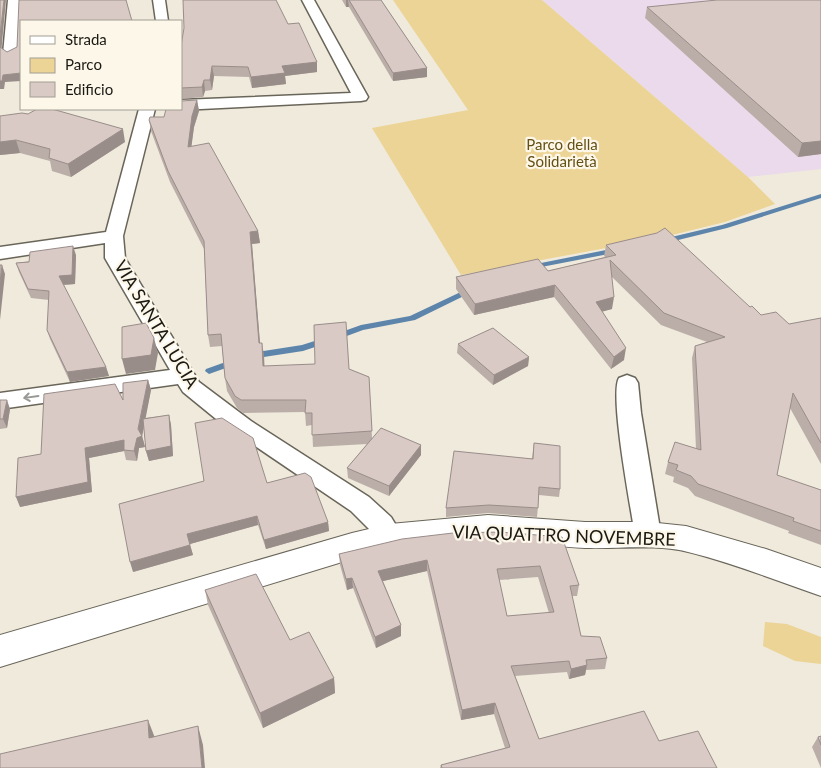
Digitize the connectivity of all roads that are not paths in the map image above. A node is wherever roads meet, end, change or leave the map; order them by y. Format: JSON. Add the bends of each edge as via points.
{"nodes":[{"id":1,"x":14,"y":0,"type":"edge"},
{"id":2,"x":159,"y":0,"type":"edge"},
{"id":3,"x":308,"y":0,"type":"edge"},
{"id":4,"x":162,"y":20,"type":"edge"},
{"id":5,"x":10,"y":54,"type":"edge"},
{"id":6,"x":182,"y":105,"type":"edge"},
{"id":7,"x":148,"y":110,"type":"edge"},
{"id":8,"x":114,"y":236,"type":"junction"},
{"id":9,"x":0,"y":253,"type":"edge"},
{"id":10,"x":183,"y":376,"type":"junction"},
{"id":11,"x":627,"y":383,"type":"dead end"},
{"id":12,"x":0,"y":401,"type":"edge"},
{"id":13,"x":648,"y":535,"type":"junction"},
{"id":14,"x":390,"y":537,"type":"junction"},
{"id":15,"x":821,"y":582,"type":"edge"},
{"id":16,"x":0,"y":651,"type":"edge"}],
"edges":[{"from":1,"to":5,"type":"street"},
{"from":2,"to":4,"type":"street"},
{"from":3,"to":6,"type":"street","via":[[361,97]]},
{"from":7,"to":8,"type":"street","name":"VIA SANTA LUCIA"},
{"from":8,"to":9,"type":"street"},
{"from":8,"to":10,"type":"street","name":"VIA SANTA LUCIA","via":[[115,258]]},
{"from":10,"to":12,"type":"street","one_way":true},
{"from":10,"to":14,"type":"street","name":"VIA SANTA LUCIA","via":[[208,403],[363,504]]},
{"from":11,"to":13,"type":"street"},
{"from":13,"to":14,"type":"street","name":"VIA QUATTRO NOVEMBRE","via":[[585,535],[488,528]]},
{"from":13,"to":15,"type":"street","name":"VIA QUATTRO NOVEMBRE","via":[[686,539]]},
{"from":14,"to":16,"type":"street","name":"VIA QUATTRO NOVEMBRE"}]}
